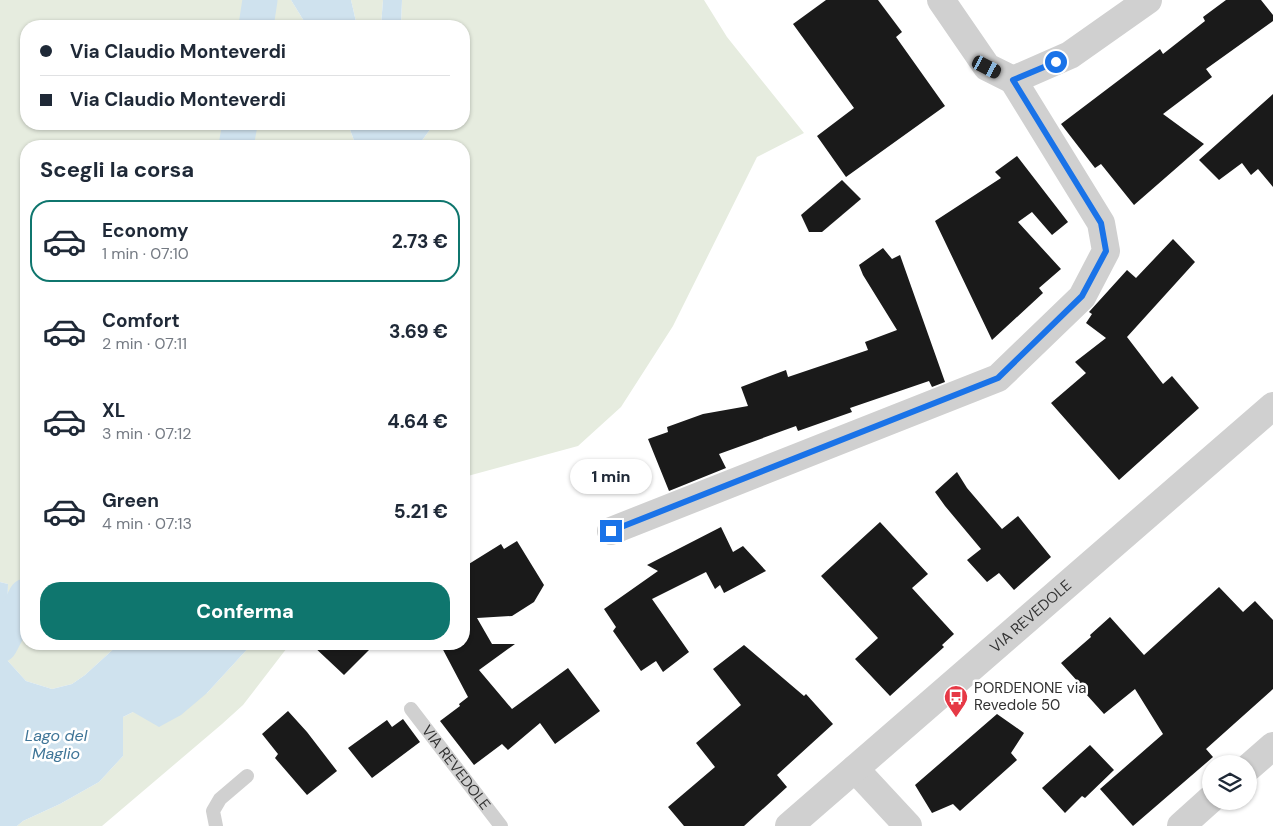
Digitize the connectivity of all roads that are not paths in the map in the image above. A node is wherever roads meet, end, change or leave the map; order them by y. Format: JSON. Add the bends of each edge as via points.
{"nodes":[{"id":1,"x":941,"y":0,"type":"edge"},
{"id":2,"x":1148,"y":0,"type":"edge"},
{"id":3,"x":1013,"y":80,"type":"junction"},
{"id":4,"x":1273,"y":406,"type":"edge"},
{"id":5,"x":611,"y":531,"type":"dead end"},
{"id":6,"x":411,"y":709,"type":"dead end"},
{"id":7,"x":1273,"y":746,"type":"edge"},
{"id":8,"x":1257,"y":760,"type":"edge"},
{"id":9,"x":855,"y":769,"type":"junction"},
{"id":10,"x":246,"y":776,"type":"dead end"},
{"id":11,"x":1202,"y":807,"type":"edge"},
{"id":12,"x":216,"y":826,"type":"edge"},
{"id":13,"x":501,"y":826,"type":"edge"},
{"id":14,"x":789,"y":826,"type":"edge"},
{"id":15,"x":908,"y":826,"type":"edge"},
{"id":16,"x":1181,"y":826,"type":"edge"}],
"edges":[{"from":1,"to":3,"type":"street","via":[[987,67]]},
{"from":2,"to":3,"type":"street","via":[[1070,55]]},
{"from":3,"to":5,"type":"street","via":[[1101,223],[1106,251],[1082,296],[998,378]]},
{"from":4,"to":9,"type":"street","name":"VIA REVEDOLE"},
{"from":6,"to":13,"type":"lane","name":"VIA REVEDOLE"},
{"from":7,"to":8,"type":"street"},
{"from":9,"to":14,"type":"street","name":"VIA REVEDOLE"},
{"from":9,"to":15,"type":"street"},
{"from":10,"to":12,"type":"lane","via":[[220,799],[213,811]]},
{"from":11,"to":16,"type":"street"}]}
